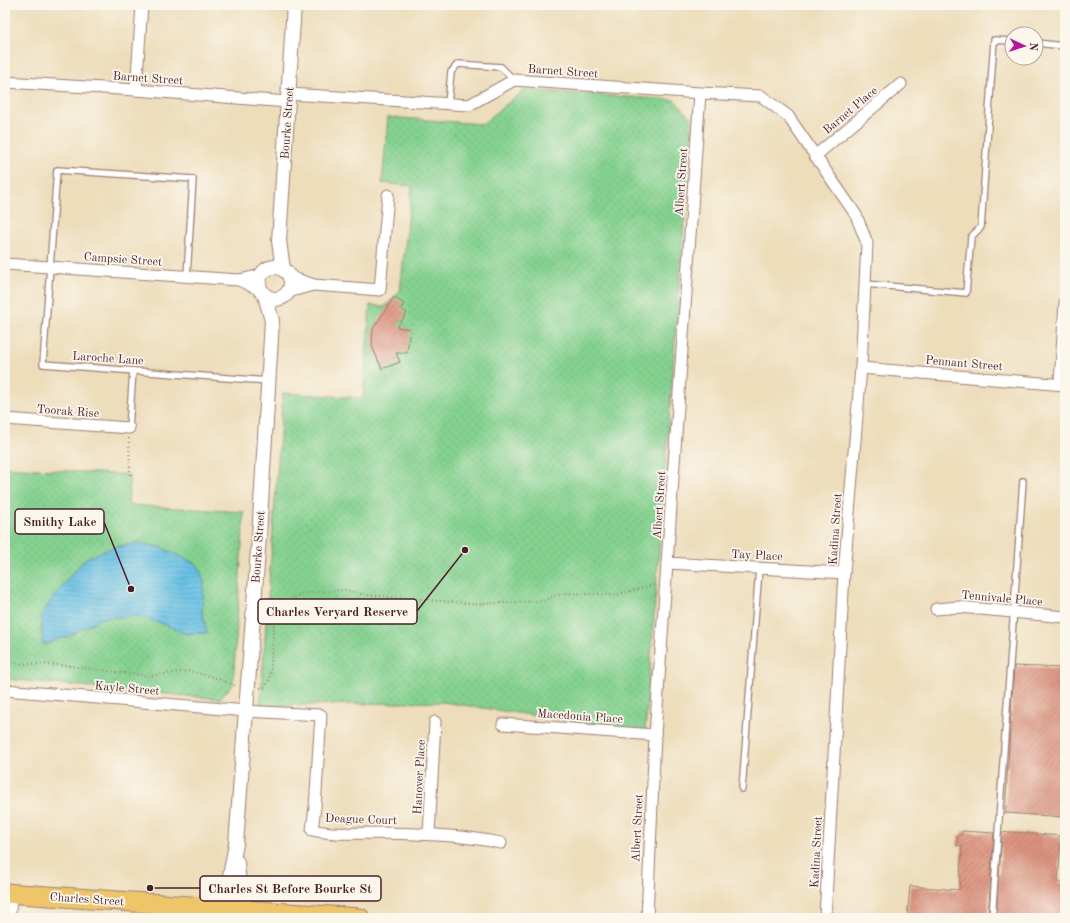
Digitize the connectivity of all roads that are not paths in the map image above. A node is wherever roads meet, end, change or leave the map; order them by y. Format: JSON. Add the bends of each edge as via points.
{"nodes":[{"id":1,"x":142,"y":5,"type":"edge"},
{"id":2,"x":294,"y":5,"type":"edge"},
{"id":3,"x":1004,"y":41,"type":"edge"},
{"id":4,"x":1044,"y":44,"type":"edge"},
{"id":5,"x":1065,"y":46,"type":"edge"},
{"id":6,"x":514,"y":80,"type":"junction"},
{"id":7,"x":5,"y":82,"type":"edge"},
{"id":8,"x":901,"y":84,"type":"dead end"},
{"id":9,"x":136,"y":90,"type":"junction"},
{"id":10,"x":700,"y":94,"type":"junction"},
{"id":11,"x":288,"y":98,"type":"junction"},
{"id":12,"x":448,"y":104,"type":"junction"},
{"id":13,"x":815,"y":156,"type":"junction"},
{"id":14,"x":388,"y":195,"type":"dead end"},
{"id":15,"x":279,"y":241,"type":"junction"},
{"id":16,"x":5,"y":264,"type":"edge"},
{"id":17,"x":50,"y":267,"type":"junction"},
{"id":18,"x":264,"y":272,"type":"junction"},
{"id":19,"x":286,"y":273,"type":"junction"},
{"id":20,"x":187,"y":276,"type":"junction"},
{"id":21,"x":239,"y":280,"type":"junction"},
{"id":22,"x":864,"y":284,"type":"junction"},
{"id":23,"x":314,"y":285,"type":"junction"},
{"id":24,"x":263,"y":293,"type":"junction"},
{"id":25,"x":286,"y":294,"type":"junction"},
{"id":26,"x":1065,"y":302,"type":"edge"},
{"id":27,"x":272,"y":321,"type":"junction"},
{"id":28,"x":861,"y":368,"type":"junction"},
{"id":29,"x":133,"y":371,"type":"junction"},
{"id":30,"x":268,"y":381,"type":"junction"},
{"id":31,"x":1062,"y":384,"type":"edge"},
{"id":32,"x":5,"y":419,"type":"edge"},
{"id":33,"x":129,"y":428,"type":"joint"},
{"id":34,"x":1023,"y":481,"type":"dead end"},
{"id":35,"x":668,"y":563,"type":"junction"},
{"id":36,"x":759,"y":568,"type":"junction"},
{"id":37,"x":844,"y":574,"type":"junction"},
{"id":38,"x":936,"y":609,"type":"dead end"},
{"id":39,"x":1013,"y":612,"type":"junction"},
{"id":40,"x":1065,"y":617,"type":"edge"},
{"id":41,"x":5,"y":690,"type":"edge"},
{"id":42,"x":246,"y":711,"type":"junction"},
{"id":43,"x":435,"y":722,"type":"dead end"},
{"id":44,"x":503,"y":724,"type":"dead end"},
{"id":45,"x":655,"y":735,"type":"junction"},
{"id":46,"x":742,"y":789,"type":"dead end"},
{"id":47,"x":429,"y":834,"type":"junction"},
{"id":48,"x":501,"y":843,"type":"dead end"},
{"id":49,"x":236,"y":844,"type":"junction"},
{"id":50,"x":8,"y":894,"type":"edge"},
{"id":51,"x":219,"y":909,"type":"junction"},
{"id":52,"x":254,"y":913,"type":"edge"},
{"id":53,"x":293,"y":916,"type":"edge"},
{"id":54,"x":10,"y":918,"type":"edge"},
{"id":55,"x":360,"y":918,"type":"edge"},
{"id":56,"x":647,"y":918,"type":"edge"},
{"id":57,"x":825,"y":918,"type":"edge"},
{"id":58,"x":992,"y":918,"type":"edge"}],
"edges":[{"from":1,"to":9,"type":"street"},
{"from":2,"to":11,"type":"street","name":"Bourke Street"},
{"from":3,"to":22,"type":"lane","via":[[994,40],[981,227],[970,237],[966,293]]},
{"from":4,"to":5,"type":"lane"},
{"from":6,"to":10,"type":"street","name":"Barnet Street"},
{"from":6,"to":12,"type":"street","name":"Barnet Street","via":[[477,103]]},
{"from":6,"to":12,"type":"lane","via":[[501,67],[458,64],[451,72]]},
{"from":7,"to":9,"type":"street","name":"Barnet Street"},
{"from":8,"to":13,"type":"street","name":"Barnet Place"},
{"from":9,"to":11,"type":"street","name":"Barnet Street"},
{"from":10,"to":13,"type":"street","name":"Barnet Street","via":[[761,96],[788,116]]},
{"from":10,"to":35,"type":"street","name":"Albert Street"},
{"from":11,"to":12,"type":"street","name":"Barnet Street"},
{"from":11,"to":15,"type":"street","name":"Bourke Street"},
{"from":13,"to":22,"type":"street","name":"Kadina Street","via":[[856,215],[866,244]]},
{"from":14,"to":23,"type":"street","via":[[380,290]]},
{"from":15,"to":18,"type":"street","name":"Bourke Street"},
{"from":15,"to":19,"type":"street","name":"Bourke Street"},
{"from":16,"to":17,"type":"street","name":"Campsie Street"},
{"from":17,"to":20,"type":"street","name":"Campsie Street"},
{"from":17,"to":20,"type":"lane","via":[[56,170],[193,179]]},
{"from":17,"to":29,"type":"lane","name":"Laroche Lane","via":[[43,364]]},
{"from":18,"to":19,"type":"street","via":[[274,267]]},
{"from":18,"to":21,"type":"street","name":"Campsie Street"},
{"from":18,"to":24,"type":"street","via":[[259,283]]},
{"from":19,"to":23,"type":"street"},
{"from":19,"to":25,"type":"street","via":[[291,282]]},
{"from":20,"to":21,"type":"street","name":"Campsie Street"},
{"from":21,"to":24,"type":"street","name":"Campsie Street"},
{"from":22,"to":28,"type":"street","name":"Kadina Street"},
{"from":23,"to":25,"type":"street"},
{"from":24,"to":25,"type":"street","via":[[275,298]]},
{"from":24,"to":27,"type":"street","name":"Bourke Street"},
{"from":25,"to":27,"type":"street","name":"Bourke Street"},
{"from":26,"to":31,"type":"street"},
{"from":27,"to":30,"type":"street","name":"Bourke Street"},
{"from":28,"to":31,"type":"street","name":"Pennant Street"},
{"from":28,"to":37,"type":"street","name":"Kadina Street"},
{"from":29,"to":30,"type":"lane","name":"Laroche Lane"},
{"from":29,"to":33,"type":"lane"},
{"from":30,"to":42,"type":"street","name":"Bourke Street"},
{"from":32,"to":33,"type":"street","name":"Toorak Rise"},
{"from":34,"to":39,"type":"lane"},
{"from":35,"to":36,"type":"street","name":"Tay Place"},
{"from":35,"to":45,"type":"street","name":"Albert Street"},
{"from":36,"to":37,"type":"street","name":"Tay Place"},
{"from":36,"to":46,"type":"lane"},
{"from":37,"to":57,"type":"street","name":"Kadina Street"},
{"from":38,"to":39,"type":"street","name":"Tennivale Place","via":[[959,607]]},
{"from":39,"to":40,"type":"street","name":"Tennivale Place"},
{"from":39,"to":58,"type":"lane"},
{"from":41,"to":42,"type":"street","name":"Kayle Street"},
{"from":42,"to":47,"type":"street","name":"Deague Court","via":[[321,715],[312,830],[339,834]]},
{"from":42,"to":49,"type":"street","name":"Bourke Street"},
{"from":43,"to":47,"type":"street","name":"Hanover Place"},
{"from":44,"to":45,"type":"street","name":"Macedonia Place"},
{"from":45,"to":56,"type":"street","name":"Albert Street"},
{"from":47,"to":48,"type":"street","name":"Deague Court"},
{"from":49,"to":51,"type":"street","name":"Bourke Street","via":[[226,896]]},
{"from":49,"to":52,"type":"street","name":"Bourke Street","via":[[238,874]]},
{"from":50,"to":51,"type":"highway","name":"Charles Street"},
{"from":50,"to":54,"type":"street"},
{"from":51,"to":52,"type":"highway","name":"Charles Street"},
{"from":52,"to":53,"type":"highway","name":"Charles Street"},
{"from":53,"to":55,"type":"highway","name":"Charles Street"}]}
